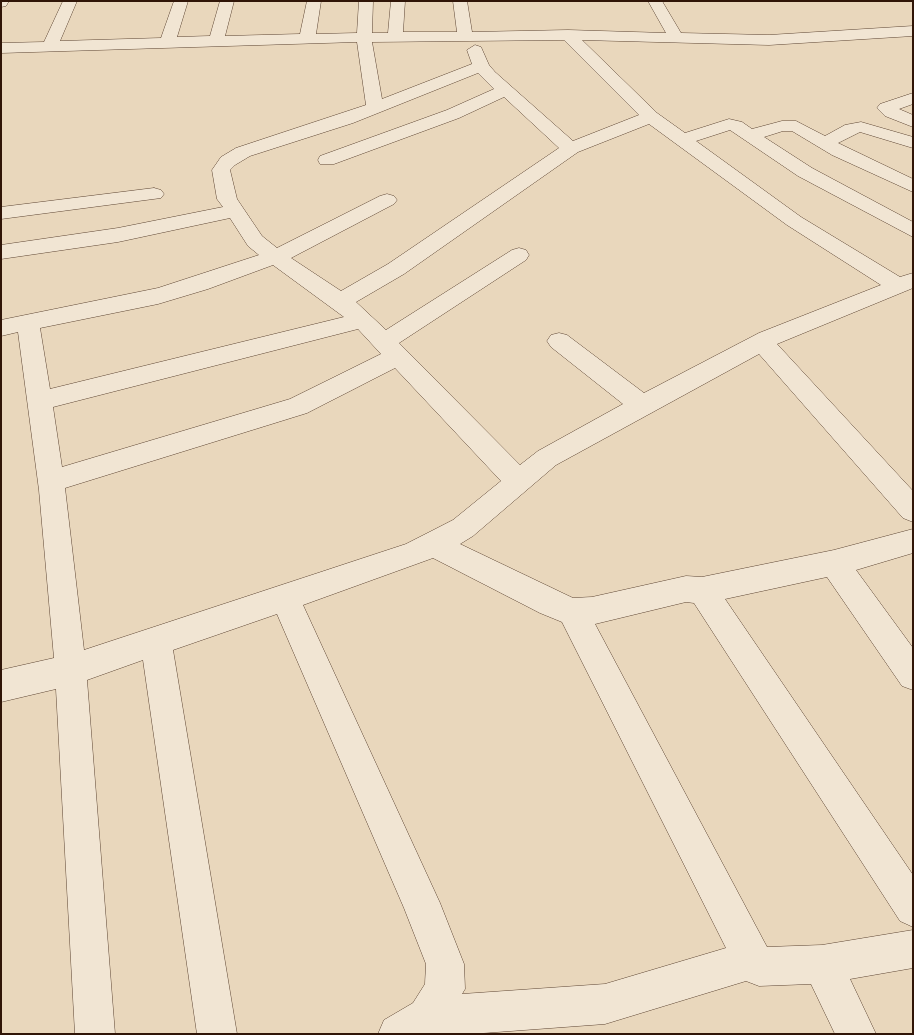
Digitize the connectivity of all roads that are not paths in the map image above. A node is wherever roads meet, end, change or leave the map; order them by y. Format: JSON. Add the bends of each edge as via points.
{"nodes":[{"id":1,"x":70,"y":1,"type":"edge"},
{"id":2,"x":182,"y":1,"type":"edge"},
{"id":3,"x":227,"y":1,"type":"edge"},
{"id":4,"x":314,"y":1,"type":"edge"},
{"id":5,"x":366,"y":1,"type":"edge"},
{"id":6,"x":398,"y":1,"type":"edge"},
{"id":7,"x":460,"y":1,"type":"edge"},
{"id":8,"x":655,"y":1,"type":"edge"},
{"id":9,"x":913,"y":31,"type":"edge"},
{"id":10,"x":568,"y":35,"type":"junction"},
{"id":11,"x":467,"y":36,"type":"junction"},
{"id":12,"x":395,"y":37,"type":"junction"},
{"id":13,"x":676,"y":37,"type":"junction"},
{"id":14,"x":307,"y":38,"type":"junction"},
{"id":15,"x":364,"y":39,"type":"junction"},
{"id":16,"x":216,"y":41,"type":"junction"},
{"id":17,"x":167,"y":43,"type":"junction"},
{"id":18,"x":50,"y":46,"type":"junction"},
{"id":19,"x":1,"y":48,"type":"edge"},
{"id":20,"x":481,"y":66,"type":"junction"},
{"id":21,"x":506,"y":90,"type":"junction"},
{"id":22,"x":913,"y":98,"type":"edge"},
{"id":23,"x":375,"y":108,"type":"junction"},
{"id":24,"x":651,"y":117,"type":"junction"},
{"id":25,"x":913,"y":122,"type":"edge"},
{"id":26,"x":913,"y":127,"type":"edge"},
{"id":27,"x":750,"y":136,"type":"junction"},
{"id":28,"x":680,"y":140,"type":"junction"},
{"id":29,"x":905,"y":140,"type":"edge"},
{"id":30,"x":824,"y":143,"type":"junction"},
{"id":31,"x":572,"y":148,"type":"junction"},
{"id":32,"x":327,"y":160,"type":"dead end"},
{"id":33,"x":913,"y":186,"type":"edge"},
{"id":34,"x":154,"y":194,"type":"dead end"},
{"id":35,"x":387,"y":200,"type":"dead end"},
{"id":36,"x":235,"y":210,"type":"junction"},
{"id":37,"x":1,"y":213,"type":"edge"},
{"id":38,"x":913,"y":231,"type":"edge"},
{"id":39,"x":1,"y":252,"type":"edge"},
{"id":40,"x":519,"y":255,"type":"dead end"},
{"id":41,"x":274,"y":257,"type":"junction"},
{"id":42,"x":905,"y":283,"type":"edge"},
{"id":43,"x":340,"y":302,"type":"junction"},
{"id":44,"x":363,"y":320,"type":"junction"},
{"id":45,"x":28,"y":322,"type":"junction"},
{"id":46,"x":1,"y":328,"type":"edge"},
{"id":47,"x":559,"y":341,"type":"dead end"},
{"id":48,"x":762,"y":342,"type":"junction"},
{"id":49,"x":390,"y":349,"type":"junction"},
{"id":50,"x":39,"y":401,"type":"junction"},
{"id":51,"x":642,"y":405,"type":"junction"},
{"id":52,"x":518,"y":481,"type":"junction"},
{"id":53,"x":50,"y":482,"type":"junction"},
{"id":54,"x":913,"y":510,"type":"edge"},
{"id":55,"x":913,"y":541,"type":"edge"},
{"id":56,"x":433,"y":544,"type":"junction"},
{"id":57,"x":834,"y":563,"type":"junction"},
{"id":58,"x":702,"y":590,"type":"junction"},
{"id":59,"x":284,"y":598,"type":"junction"},
{"id":60,"x":573,"y":612,"type":"junction"},
{"id":61,"x":156,"y":642,"type":"junction"},
{"id":62,"x":71,"y":670,"type":"junction"},
{"id":63,"x":913,"y":675,"type":"edge"},
{"id":64,"x":1,"y":686,"type":"edge"},
{"id":65,"x":913,"y":908,"type":"edge"},
{"id":66,"x":913,"y":948,"type":"edge"},
{"id":67,"x":752,"y":960,"type":"junction"},
{"id":68,"x":822,"y":964,"type":"junction"},
{"id":69,"x":413,"y":1025,"type":"edge"},
{"id":70,"x":96,"y":1034,"type":"edge"},
{"id":71,"x":216,"y":1034,"type":"edge"},
{"id":72,"x":856,"y":1034,"type":"edge"}],
"edges":[{"from":1,"to":18,"type":"street"},
{"from":2,"to":17,"type":"street"},
{"from":3,"to":16,"type":"street"},
{"from":4,"to":14,"type":"street"},
{"from":5,"to":15,"type":"street"},
{"from":6,"to":12,"type":"street"},
{"from":7,"to":11,"type":"street"},
{"from":8,"to":13,"type":"street"},
{"from":9,"to":13,"type":"street","via":[[769,40]]},
{"from":10,"to":11,"type":"street"},
{"from":10,"to":13,"type":"street"},
{"from":10,"to":24,"type":"street"},
{"from":11,"to":12,"type":"street"},
{"from":11,"to":20,"type":"street"},
{"from":12,"to":15,"type":"street"},
{"from":14,"to":15,"type":"street"},
{"from":14,"to":16,"type":"street"},
{"from":15,"to":23,"type":"street"},
{"from":16,"to":17,"type":"street"},
{"from":17,"to":18,"type":"street"},
{"from":18,"to":19,"type":"street"},
{"from":20,"to":21,"type":"street"},
{"from":20,"to":23,"type":"street"},
{"from":21,"to":31,"type":"street"},
{"from":21,"to":32,"type":"street","via":[[453,114]]},
{"from":22,"to":25,"type":"street","via":[[886,108]]},
{"from":23,"to":36,"type":"street","via":[[243,152],[228,161],[221,170],[227,199]]},
{"from":24,"to":28,"type":"street"},
{"from":24,"to":31,"type":"street"},
{"from":26,"to":29,"type":"street"},
{"from":27,"to":28,"type":"street","via":[[729,124]]},
{"from":27,"to":30,"type":"street","via":[[790,125]]},
{"from":27,"to":38,"type":"street","via":[[805,172]]},
{"from":28,"to":42,"type":"street","via":[[794,221]]},
{"from":29,"to":30,"type":"street","via":[[861,127]]},
{"from":30,"to":33,"type":"street"},
{"from":31,"to":43,"type":"street","via":[[396,269]]},
{"from":34,"to":37,"type":"street"},
{"from":35,"to":41,"type":"street"},
{"from":36,"to":39,"type":"street","via":[[118,235]]},
{"from":36,"to":41,"type":"street","via":[[255,241]]},
{"from":40,"to":49,"type":"street"},
{"from":41,"to":43,"type":"street"},
{"from":41,"to":45,"type":"street","via":[[158,296]]},
{"from":42,"to":48,"type":"street"},
{"from":43,"to":44,"type":"street"},
{"from":44,"to":49,"type":"street"},
{"from":44,"to":50,"type":"street"},
{"from":45,"to":46,"type":"street"},
{"from":45,"to":50,"type":"street"},
{"from":47,"to":51,"type":"street"},
{"from":48,"to":51,"type":"street"},
{"from":48,"to":54,"type":"street"},
{"from":49,"to":52,"type":"street"},
{"from":49,"to":53,"type":"street","via":[[298,406]]},
{"from":50,"to":53,"type":"street"},
{"from":51,"to":52,"type":"street","via":[[547,458]]},
{"from":52,"to":56,"type":"street","via":[[463,528]]},
{"from":53,"to":62,"type":"street"},
{"from":55,"to":57,"type":"street"},
{"from":56,"to":59,"type":"street","via":[[414,554]]},
{"from":56,"to":60,"type":"street"},
{"from":57,"to":58,"type":"street"},
{"from":57,"to":63,"type":"street"},
{"from":58,"to":60,"type":"street","via":[[686,589],[592,611]]},
{"from":58,"to":65,"type":"street"},
{"from":59,"to":61,"type":"street"},
{"from":59,"to":69,"type":"street","via":[[445,964],[445,989]]},
{"from":60,"to":67,"type":"street"},
{"from":61,"to":62,"type":"street"},
{"from":61,"to":71,"type":"street"},
{"from":62,"to":64,"type":"street"},
{"from":62,"to":70,"type":"street"},
{"from":66,"to":68,"type":"street"},
{"from":67,"to":68,"type":"street","via":[[760,967]]},
{"from":67,"to":69,"type":"street","via":[[605,1004]]},
{"from":68,"to":72,"type":"street"}]}
